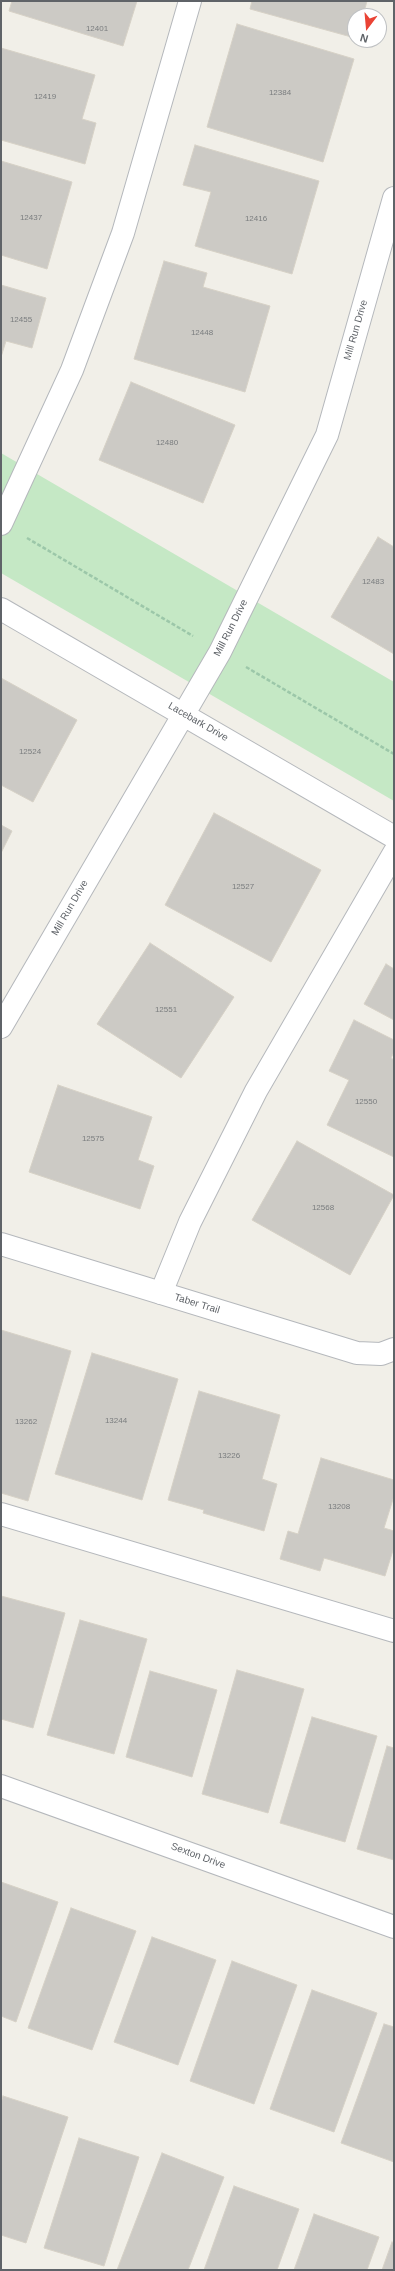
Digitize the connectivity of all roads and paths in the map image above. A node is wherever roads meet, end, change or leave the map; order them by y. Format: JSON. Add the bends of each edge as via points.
{"nodes":[{"id":1,"x":190,"y":1,"type":"edge"},
{"id":2,"x":394,"y":198,"type":"edge"},
{"id":3,"x":1,"y":524,"type":"edge"},
{"id":4,"x":1,"y":608,"type":"edge"},
{"id":5,"x":183,"y":713,"type":"junction"},
{"id":6,"x":394,"y":837,"type":"edge"},
{"id":7,"x":394,"y":853,"type":"edge"},
{"id":8,"x":1,"y":1027,"type":"edge"},
{"id":9,"x":1,"y":1244,"type":"edge"},
{"id":10,"x":161,"y":1293,"type":"junction"},
{"id":11,"x":394,"y":1349,"type":"edge"},
{"id":12,"x":1,"y":1514,"type":"edge"},
{"id":13,"x":394,"y":1631,"type":"edge"},
{"id":14,"x":1,"y":1786,"type":"edge"},
{"id":15,"x":394,"y":1927,"type":"edge"}],
"edges":[{"from":1,"to":3,"type":"street","via":[[123,233],[72,370]]},
{"from":2,"to":5,"type":"street","name":"Mill Run Drive","via":[[326,435],[220,652]]},
{"from":4,"to":5,"type":"street","name":"Lacebark Drive"},
{"from":5,"to":6,"type":"street","name":"Lacebark Drive"},
{"from":5,"to":8,"type":"street","name":"Mill Run Drive"},
{"from":7,"to":10,"type":"street","via":[[256,1091],[190,1222]]},
{"from":9,"to":10,"type":"street","name":"Taber Trail"},
{"from":10,"to":11,"type":"street","name":"Taber Trail","via":[[357,1353],[381,1354]]},
{"from":12,"to":13,"type":"street"},
{"from":14,"to":15,"type":"street","name":"Sexton Drive"}]}
